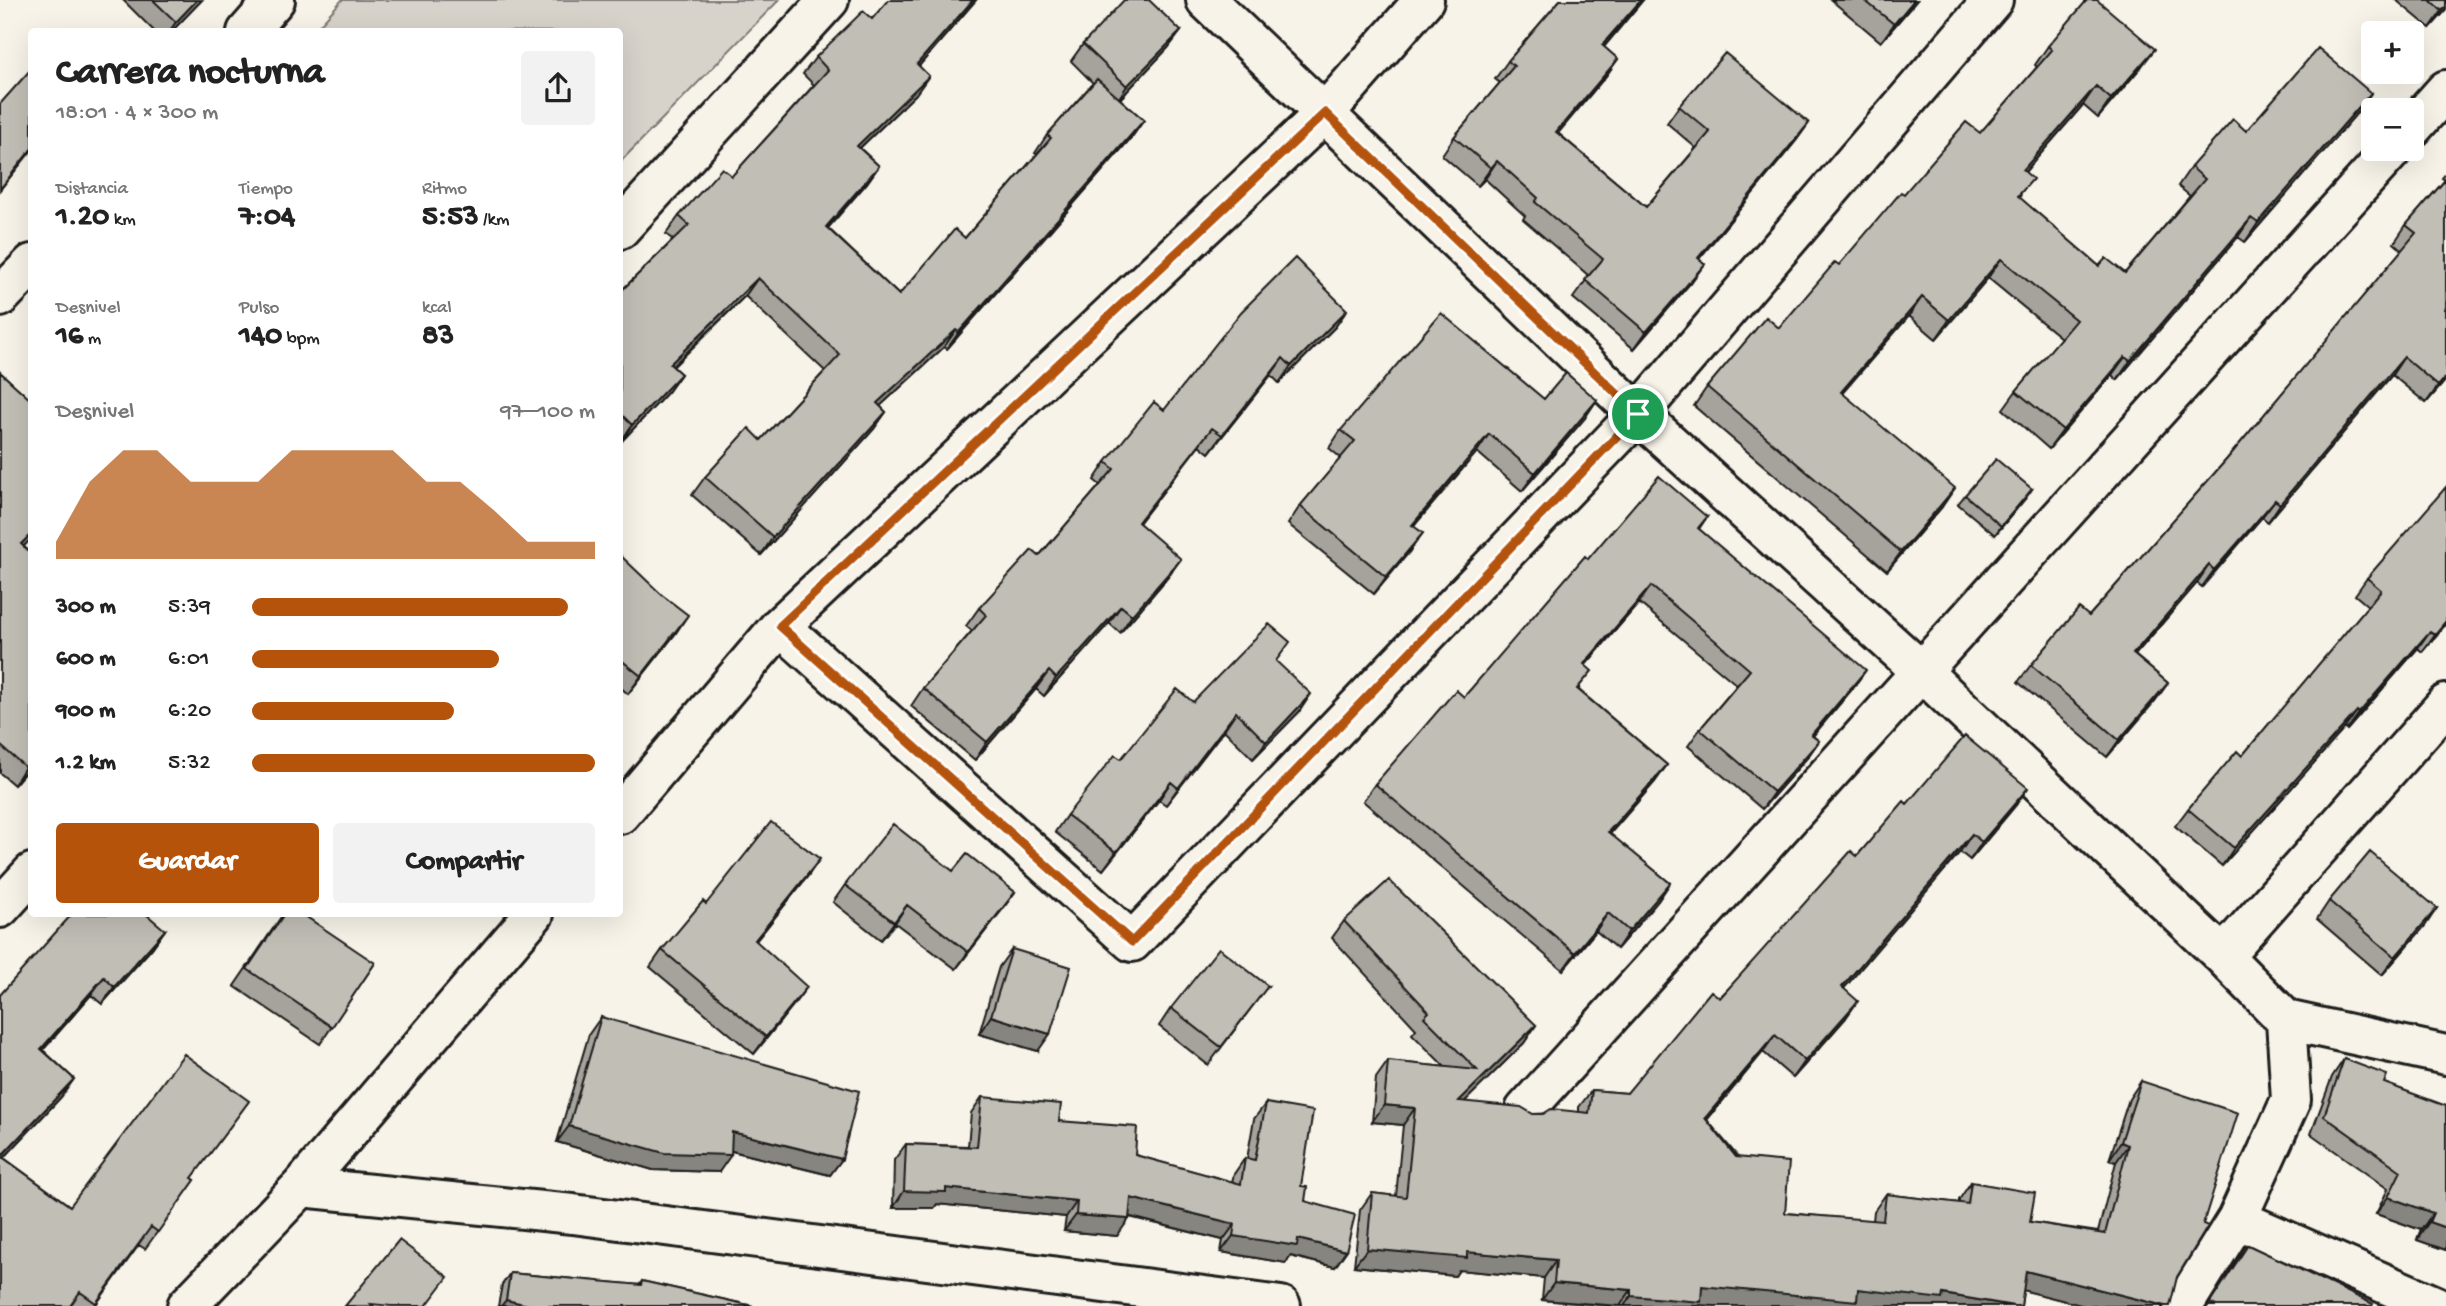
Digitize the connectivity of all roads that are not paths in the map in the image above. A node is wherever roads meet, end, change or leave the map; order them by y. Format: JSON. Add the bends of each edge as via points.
{"nodes":[{"id":1,"x":275,"y":0,"type":"edge"},
{"id":2,"x":829,"y":0,"type":"edge"},
{"id":3,"x":1206,"y":0,"type":"edge"},
{"id":4,"x":1424,"y":0,"type":"edge"},
{"id":5,"x":1993,"y":0,"type":"edge"},
{"id":6,"x":250,"y":28,"type":"edge"},
{"id":7,"x":2446,"y":90,"type":"edge"},
{"id":8,"x":1325,"y":113,"type":"junction"},
{"id":9,"x":2424,"y":115,"type":"edge"},
{"id":10,"x":2382,"y":161,"type":"edge"},
{"id":11,"x":623,"y":226,"type":"edge"},
{"id":12,"x":28,"y":268,"type":"edge"},
{"id":13,"x":0,"y":297,"type":"edge"},
{"id":14,"x":1638,"y":414,"type":"junction"},
{"id":15,"x":780,"y":626,"type":"junction"},
{"id":16,"x":1920,"y":670,"type":"junction"},
{"id":17,"x":2446,"y":704,"type":"edge"},
{"id":18,"x":623,"y":810,"type":"edge"},
{"id":19,"x":28,"y":877,"type":"edge"},
{"id":20,"x":0,"y":908,"type":"edge"},
{"id":21,"x":531,"y":917,"type":"edge"},
{"id":22,"x":2223,"y":956,"type":"junction"},
{"id":23,"x":2286,"y":1020,"type":"junction"},
{"id":24,"x":2446,"y":1055,"type":"edge"},
{"id":25,"x":1525,"y":1110,"type":"edge"},
{"id":26,"x":301,"y":1187,"type":"junction"},
{"id":27,"x":2237,"y":1219,"type":"junction"},
{"id":28,"x":1125,"y":1296,"type":"edge"},
{"id":29,"x":187,"y":1306,"type":"edge"},
{"id":30,"x":1281,"y":1306,"type":"edge"},
{"id":31,"x":2183,"y":1306,"type":"edge"},
{"id":32,"x":2436,"y":1306,"type":"edge"}],
"edges":[{"from":1,"to":6,"type":"street"},
{"from":2,"to":11,"type":"street"},
{"from":3,"to":8,"type":"street"},
{"from":4,"to":8,"type":"street"},
{"from":5,"to":14,"type":"street"},
{"from":7,"to":9,"type":"street"},
{"from":8,"to":14,"type":"street"},
{"from":8,"to":15,"type":"street"},
{"from":10,"to":16,"type":"street"},
{"from":12,"to":13,"type":"street"},
{"from":14,"to":15,"type":"street","via":[[1132,942]]},
{"from":14,"to":16,"type":"street"},
{"from":15,"to":18,"type":"street"},
{"from":16,"to":22,"type":"street"},
{"from":16,"to":25,"type":"street"},
{"from":17,"to":22,"type":"street"},
{"from":19,"to":20,"type":"street"},
{"from":21,"to":26,"type":"street"},
{"from":22,"to":23,"type":"street"},
{"from":23,"to":24,"type":"street"},
{"from":23,"to":27,"type":"street","via":[[2291,1100]]},
{"from":26,"to":28,"type":"street","via":[[573,1214]]},
{"from":26,"to":29,"type":"street"},
{"from":27,"to":31,"type":"street"},
{"from":27,"to":32,"type":"street"},
{"from":28,"to":30,"type":"street"}]}
